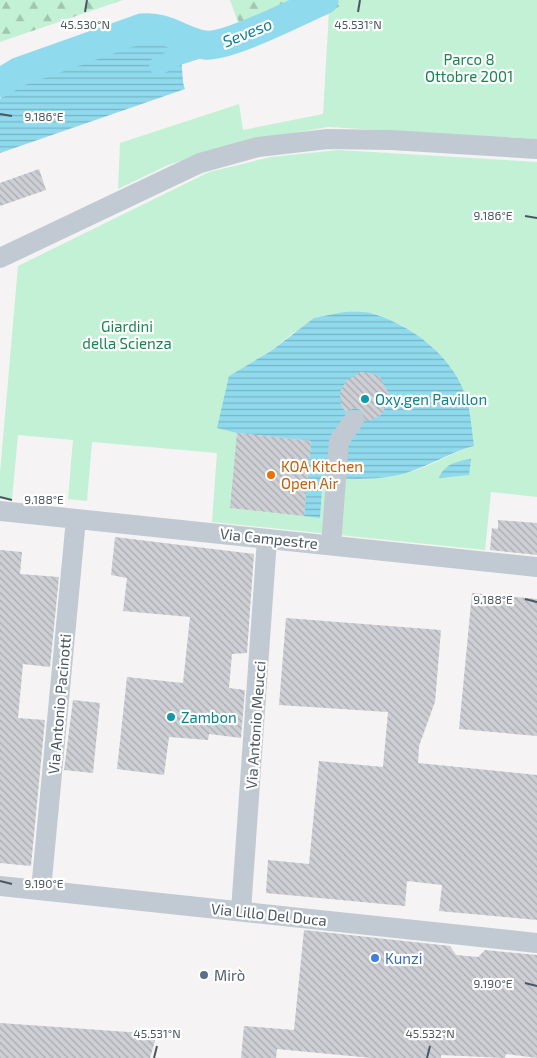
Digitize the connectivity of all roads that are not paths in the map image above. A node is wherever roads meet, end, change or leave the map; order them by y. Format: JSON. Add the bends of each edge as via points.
{"nodes":[{"id":1,"x":537,"y":149,"type":"edge"},
{"id":2,"x":0,"y":258,"type":"edge"},
{"id":3,"x":354,"y":420,"type":"dead end"},
{"id":4,"x":0,"y":511,"type":"edge"},
{"id":5,"x":76,"y":519,"type":"junction"},
{"id":6,"x":267,"y":538,"type":"junction"},
{"id":7,"x":331,"y":545,"type":"junction"},
{"id":8,"x":537,"y":567,"type":"edge"},
{"id":9,"x":0,"y":886,"type":"edge"},
{"id":10,"x":41,"y":890,"type":"junction"},
{"id":11,"x":241,"y":911,"type":"junction"},
{"id":12,"x":537,"y":943,"type":"edge"}],
"edges":[{"from":1,"to":2,"type":"street","via":[[328,139],[258,147],[200,163]]},
{"from":3,"to":7,"type":"street","via":[[339,441]]},
{"from":4,"to":5,"type":"street","name":"Via Campestre"},
{"from":5,"to":6,"type":"street","name":"Via Campestre"},
{"from":5,"to":10,"type":"street","name":"Via Antonio Pacinotti"},
{"from":6,"to":7,"type":"street","name":"Via Campestre"},
{"from":6,"to":11,"type":"street","name":"Via Antonio Meucci"},
{"from":7,"to":8,"type":"street","name":"Via Campestre"},
{"from":9,"to":10,"type":"street","name":"Via Lillo Del Duca"},
{"from":10,"to":11,"type":"street","name":"Via Lillo Del Duca"},
{"from":11,"to":12,"type":"street","name":"Via Lillo Del Duca"}]}
